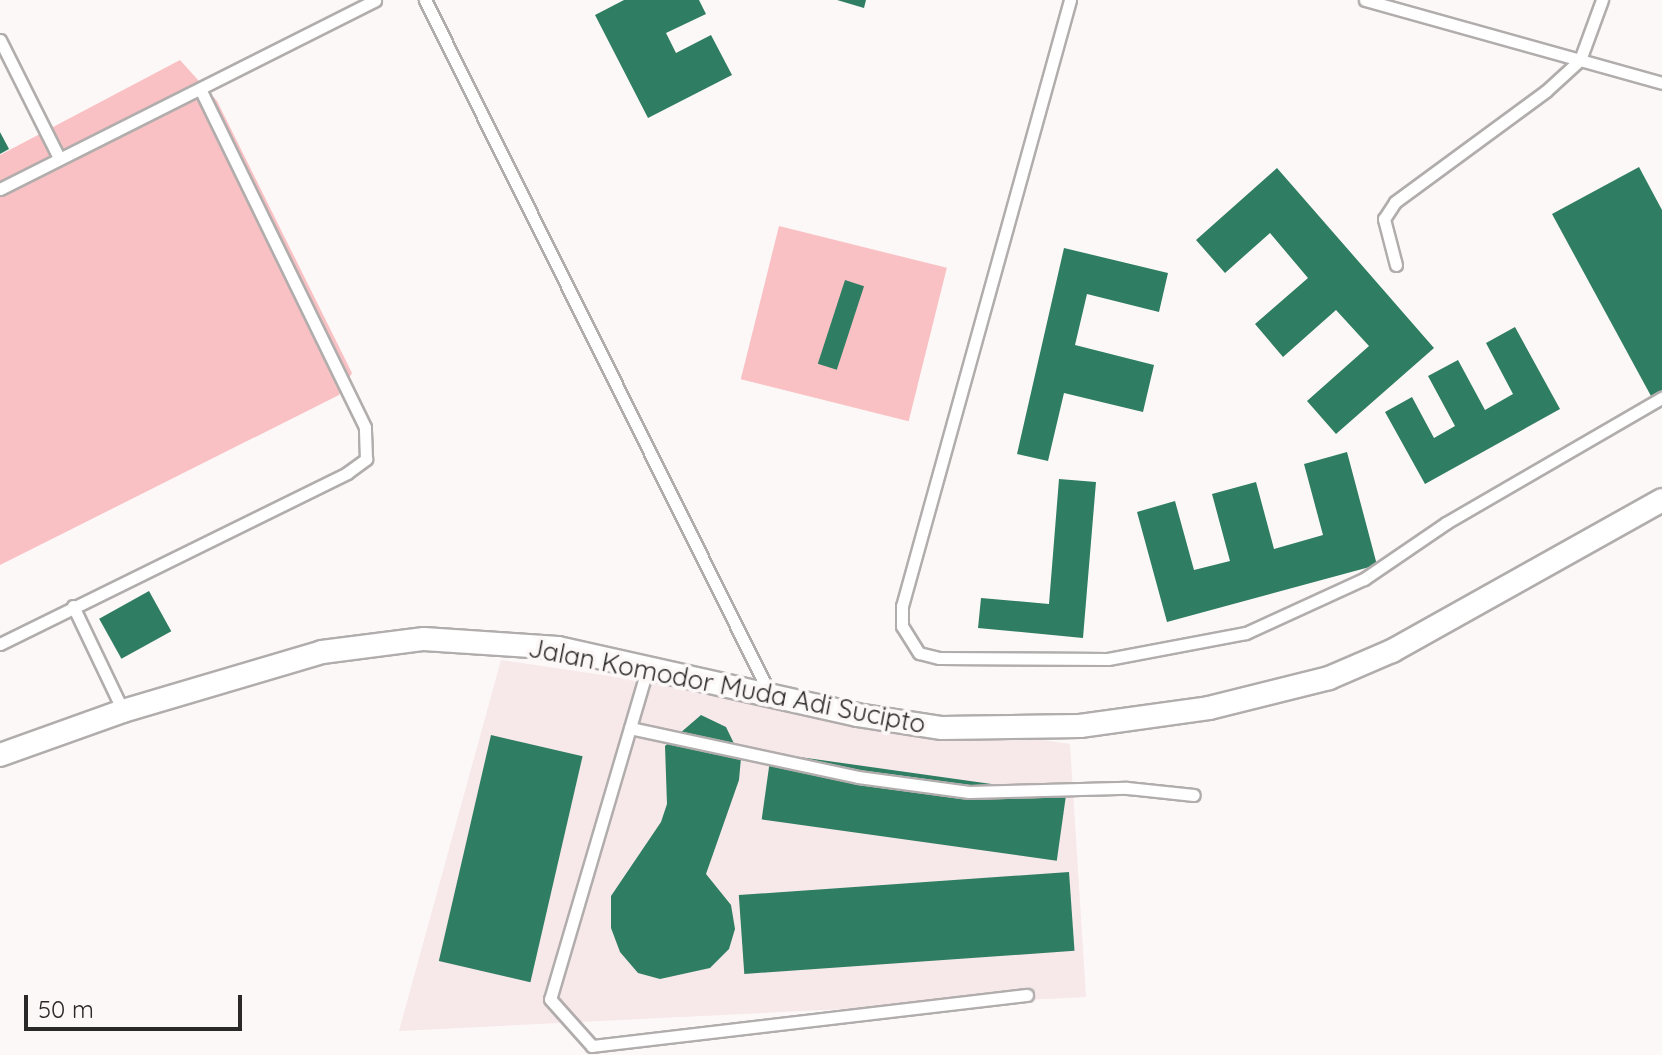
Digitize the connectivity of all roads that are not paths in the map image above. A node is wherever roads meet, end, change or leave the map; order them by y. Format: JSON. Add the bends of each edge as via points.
{"nodes":[{"id":1,"x":375,"y":0,"type":"edge"},
{"id":2,"x":425,"y":0,"type":"edge"},
{"id":3,"x":1070,"y":0,"type":"edge"},
{"id":4,"x":1365,"y":0,"type":"edge"},
{"id":5,"x":1602,"y":0,"type":"edge"},
{"id":6,"x":0,"y":40,"type":"edge"},
{"id":7,"x":1580,"y":60,"type":"junction"},
{"id":8,"x":1662,"y":83,"type":"edge"},
{"id":9,"x":200,"y":89,"type":"junction"},
{"id":10,"x":59,"y":158,"type":"junction"},
{"id":11,"x":0,"y":189,"type":"edge"},
{"id":12,"x":1396,"y":265,"type":"dead end"},
{"id":13,"x":1662,"y":398,"type":"edge"},
{"id":14,"x":1662,"y":500,"type":"edge"},
{"id":15,"x":73,"y":606,"type":"junction"},
{"id":16,"x":0,"y":644,"type":"edge"},
{"id":17,"x":647,"y":670,"type":"junction"},
{"id":18,"x":772,"y":698,"type":"junction"},
{"id":19,"x":123,"y":711,"type":"junction"},
{"id":20,"x":630,"y":728,"type":"junction"},
{"id":21,"x":0,"y":755,"type":"edge"},
{"id":22,"x":1194,"y":795,"type":"dead end"},
{"id":23,"x":1027,"y":995,"type":"dead end"}],
"edges":[{"from":1,"to":9,"type":"lane"},
{"from":2,"to":18,"type":"lane"},
{"from":3,"to":13,"type":"lane","via":[[902,606],[902,626],[919,653],[939,658],[1108,659],[1246,633],[1364,579],[1446,523]]},
{"from":4,"to":7,"type":"lane"},
{"from":5,"to":7,"type":"lane"},
{"from":6,"to":10,"type":"lane"},
{"from":7,"to":8,"type":"lane"},
{"from":7,"to":12,"type":"lane","via":[[1395,202],[1384,219]]},
{"from":9,"to":10,"type":"lane"},
{"from":9,"to":15,"type":"lane","via":[[365,427],[369,452],[347,473]]},
{"from":10,"to":11,"type":"lane"},
{"from":14,"to":18,"type":"street","name":"Jalan Komodor Muda Adi Sucipto","via":[[1448,624],[1329,678],[1271,695],[1080,726],[1016,730],[942,728]]},
{"from":15,"to":16,"type":"lane"},
{"from":15,"to":19,"type":"lane"},
{"from":17,"to":18,"type":"street","name":"Jalan Komodor Muda Adi Sucipto"},
{"from":17,"to":19,"type":"street","name":"Jalan Komodor Muda Adi Sucipto","via":[[558,648],[424,639],[373,642]]},
{"from":17,"to":20,"type":"lane"},
{"from":19,"to":21,"type":"street","name":"Jalan Komodor Muda Adi Sucipto"},
{"from":20,"to":22,"type":"lane","via":[[858,777],[969,792],[1127,788]]},
{"from":20,"to":23,"type":"lane","via":[[550,999],[592,1046]]}]}
